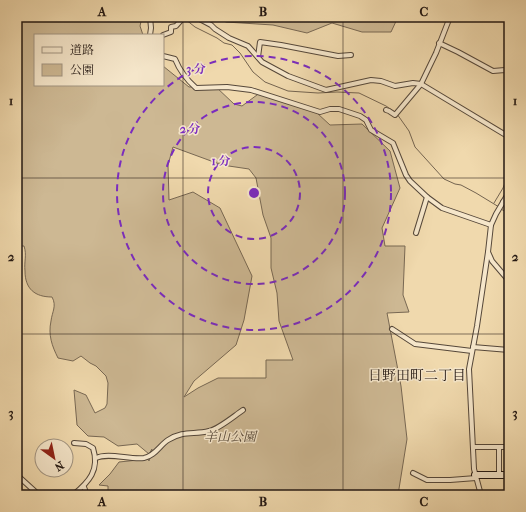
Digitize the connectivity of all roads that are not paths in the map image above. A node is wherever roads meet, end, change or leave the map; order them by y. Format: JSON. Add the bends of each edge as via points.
{"nodes":[{"id":1,"x":150,"y":17,"type":"edge"},
{"id":2,"x":184,"y":17,"type":"edge"},
{"id":3,"x":196,"y":17,"type":"edge"},
{"id":4,"x":450,"y":17,"type":"edge"},
{"id":5,"x":150,"y":34,"type":"edge"},
{"id":6,"x":164,"y":36,"type":"edge"},
{"id":7,"x":439,"y":43,"type":"junction"},
{"id":8,"x":352,"y":55,"type":"dead end"},
{"id":9,"x":164,"y":56,"type":"edge"},
{"id":10,"x":258,"y":57,"type":"junction"},
{"id":11,"x":509,"y":73,"type":"edge"},
{"id":12,"x":421,"y":84,"type":"junction"},
{"id":13,"x":386,"y":110,"type":"dead end"},
{"id":14,"x":509,"y":137,"type":"edge"},
{"id":15,"x":509,"y":192,"type":"edge"},
{"id":16,"x":427,"y":197,"type":"junction"},
{"id":17,"x":503,"y":202,"type":"junction"},
{"id":18,"x":509,"y":206,"type":"edge"},
{"id":19,"x":491,"y":225,"type":"junction"},
{"id":20,"x":416,"y":233,"type":"dead end"},
{"id":21,"x":488,"y":252,"type":"junction"},
{"id":22,"x":509,"y":281,"type":"edge"},
{"id":23,"x":392,"y":329,"type":"dead end"},
{"id":24,"x":472,"y":349,"type":"junction"},
{"id":25,"x":509,"y":350,"type":"edge"},
{"id":26,"x":243,"y":410,"type":"dead end"},
{"id":27,"x":74,"y":443,"type":"dead end"},
{"id":28,"x":473,"y":447,"type":"junction"},
{"id":29,"x":499,"y":447,"type":"junction"},
{"id":30,"x":509,"y":447,"type":"edge"},
{"id":31,"x":96,"y":458,"type":"junction"},
{"id":32,"x":413,"y":473,"type":"dead end"},
{"id":33,"x":17,"y":475,"type":"edge"},
{"id":34,"x":499,"y":475,"type":"junction"},
{"id":35,"x":509,"y":475,"type":"edge"},
{"id":36,"x":476,"y":476,"type":"junction"},
{"id":37,"x":84,"y":487,"type":"junction"},
{"id":38,"x":39,"y":495,"type":"edge"},
{"id":39,"x":73,"y":495,"type":"edge"},
{"id":40,"x":87,"y":495,"type":"edge"},
{"id":41,"x":481,"y":495,"type":"edge"}],
"edges":[{"from":1,"to":5,"type":"street"},
{"from":2,"to":6,"type":"street","via":[[176,26],[171,27],[171,32]]},
{"from":3,"to":10,"type":"street","via":[[229,38],[248,46]]},
{"from":4,"to":7,"type":"street"},
{"from":7,"to":11,"type":"street","via":[[493,71],[505,70]]},
{"from":7,"to":12,"type":"street"},
{"from":8,"to":10,"type":"street","via":[[338,56],[260,42]]},
{"from":9,"to":16,"type":"street","via":[[175,58],[178,66],[196,88],[227,87],[250,90],[320,112],[340,109],[360,116],[366,120],[371,130],[393,143],[406,175]]},
{"from":10,"to":12,"type":"street","via":[[262,62],[288,76],[326,90],[371,80],[395,86]]},
{"from":12,"to":13,"type":"street","via":[[395,115]]},
{"from":12,"to":14,"type":"street"},
{"from":15,"to":17,"type":"street"},
{"from":16,"to":19,"type":"street","via":[[442,208]]},
{"from":16,"to":20,"type":"street"},
{"from":17,"to":18,"type":"street"},
{"from":17,"to":19,"type":"street"},
{"from":19,"to":21,"type":"street"},
{"from":21,"to":22,"type":"street","via":[[492,261]]},
{"from":21,"to":24,"type":"street"},
{"from":23,"to":24,"type":"street","via":[[415,344]]},
{"from":24,"to":25,"type":"street"},
{"from":24,"to":28,"type":"street","via":[[469,369]]},
{"from":26,"to":31,"type":"street","via":[[212,431],[189,432],[167,440],[146,458],[128,459],[101,455]]},
{"from":27,"to":31,"type":"street","via":[[86,444],[93,448]]},
{"from":28,"to":29,"type":"street"},
{"from":28,"to":36,"type":"street"},
{"from":29,"to":30,"type":"street"},
{"from":29,"to":34,"type":"street"},
{"from":31,"to":37,"type":"street","via":[[91,476]]},
{"from":32,"to":36,"type":"street","via":[[427,480]]},
{"from":33,"to":38,"type":"street"},
{"from":34,"to":35,"type":"street"},
{"from":34,"to":36,"type":"street"},
{"from":36,"to":41,"type":"street"},
{"from":37,"to":39,"type":"street"},
{"from":37,"to":40,"type":"street"}]}
